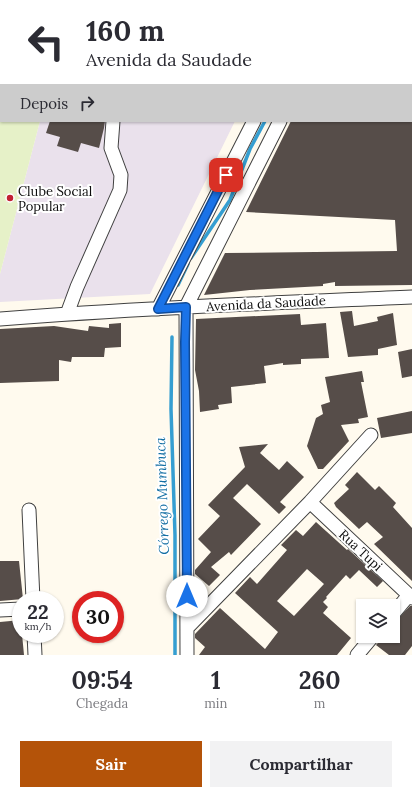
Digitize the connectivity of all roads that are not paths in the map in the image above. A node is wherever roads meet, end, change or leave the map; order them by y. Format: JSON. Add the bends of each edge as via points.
{"nodes":[{"id":1,"x":113,"y":122,"type":"edge"},
{"id":2,"x":254,"y":122,"type":"edge"},
{"id":3,"x":279,"y":122,"type":"edge"},
{"id":4,"x":412,"y":297,"type":"edge"},
{"id":5,"x":184,"y":307,"type":"junction"},
{"id":6,"x":162,"y":309,"type":"junction"},
{"id":7,"x":67,"y":314,"type":"junction"},
{"id":8,"x":0,"y":319,"type":"edge"},
{"id":9,"x":371,"y":435,"type":"dead end"},
{"id":10,"x":310,"y":502,"type":"junction"},
{"id":11,"x":29,"y":510,"type":"dead end"},
{"id":12,"x":33,"y":591,"type":"edge"},
{"id":13,"x":411,"y":596,"type":"edge"},
{"id":14,"x":400,"y":607,"type":"edge"},
{"id":15,"x":12,"y":609,"type":"edge"},
{"id":16,"x":0,"y":610,"type":"edge"},
{"id":17,"x":187,"y":628,"type":"junction"},
{"id":18,"x":34,"y":643,"type":"edge"},
{"id":19,"x":368,"y":643,"type":"edge"},
{"id":20,"x":35,"y":655,"type":"edge"},
{"id":21,"x":187,"y":655,"type":"edge"},
{"id":22,"x":357,"y":655,"type":"edge"}],
"edges":[{"from":1,"to":7,"type":"street","via":[[112,148],[121,175],[120,190]]},
{"from":2,"to":6,"type":"street"},
{"from":3,"to":5,"type":"street"},
{"from":4,"to":5,"type":"street","name":"Avenida da Saudade"},
{"from":5,"to":6,"type":"street","name":"Avenida da Saudade"},
{"from":5,"to":17,"type":"street"},
{"from":6,"to":7,"type":"street","name":"Avenida da Saudade"},
{"from":7,"to":8,"type":"street","name":"Avenida da Saudade"},
{"from":9,"to":10,"type":"street"},
{"from":10,"to":13,"type":"street","name":"Rua Tupi"},
{"from":10,"to":17,"type":"street"},
{"from":11,"to":12,"type":"street"},
{"from":13,"to":14,"type":"street"},
{"from":15,"to":16,"type":"street"},
{"from":17,"to":21,"type":"street"},
{"from":18,"to":20,"type":"street"},
{"from":19,"to":22,"type":"street"}]}
